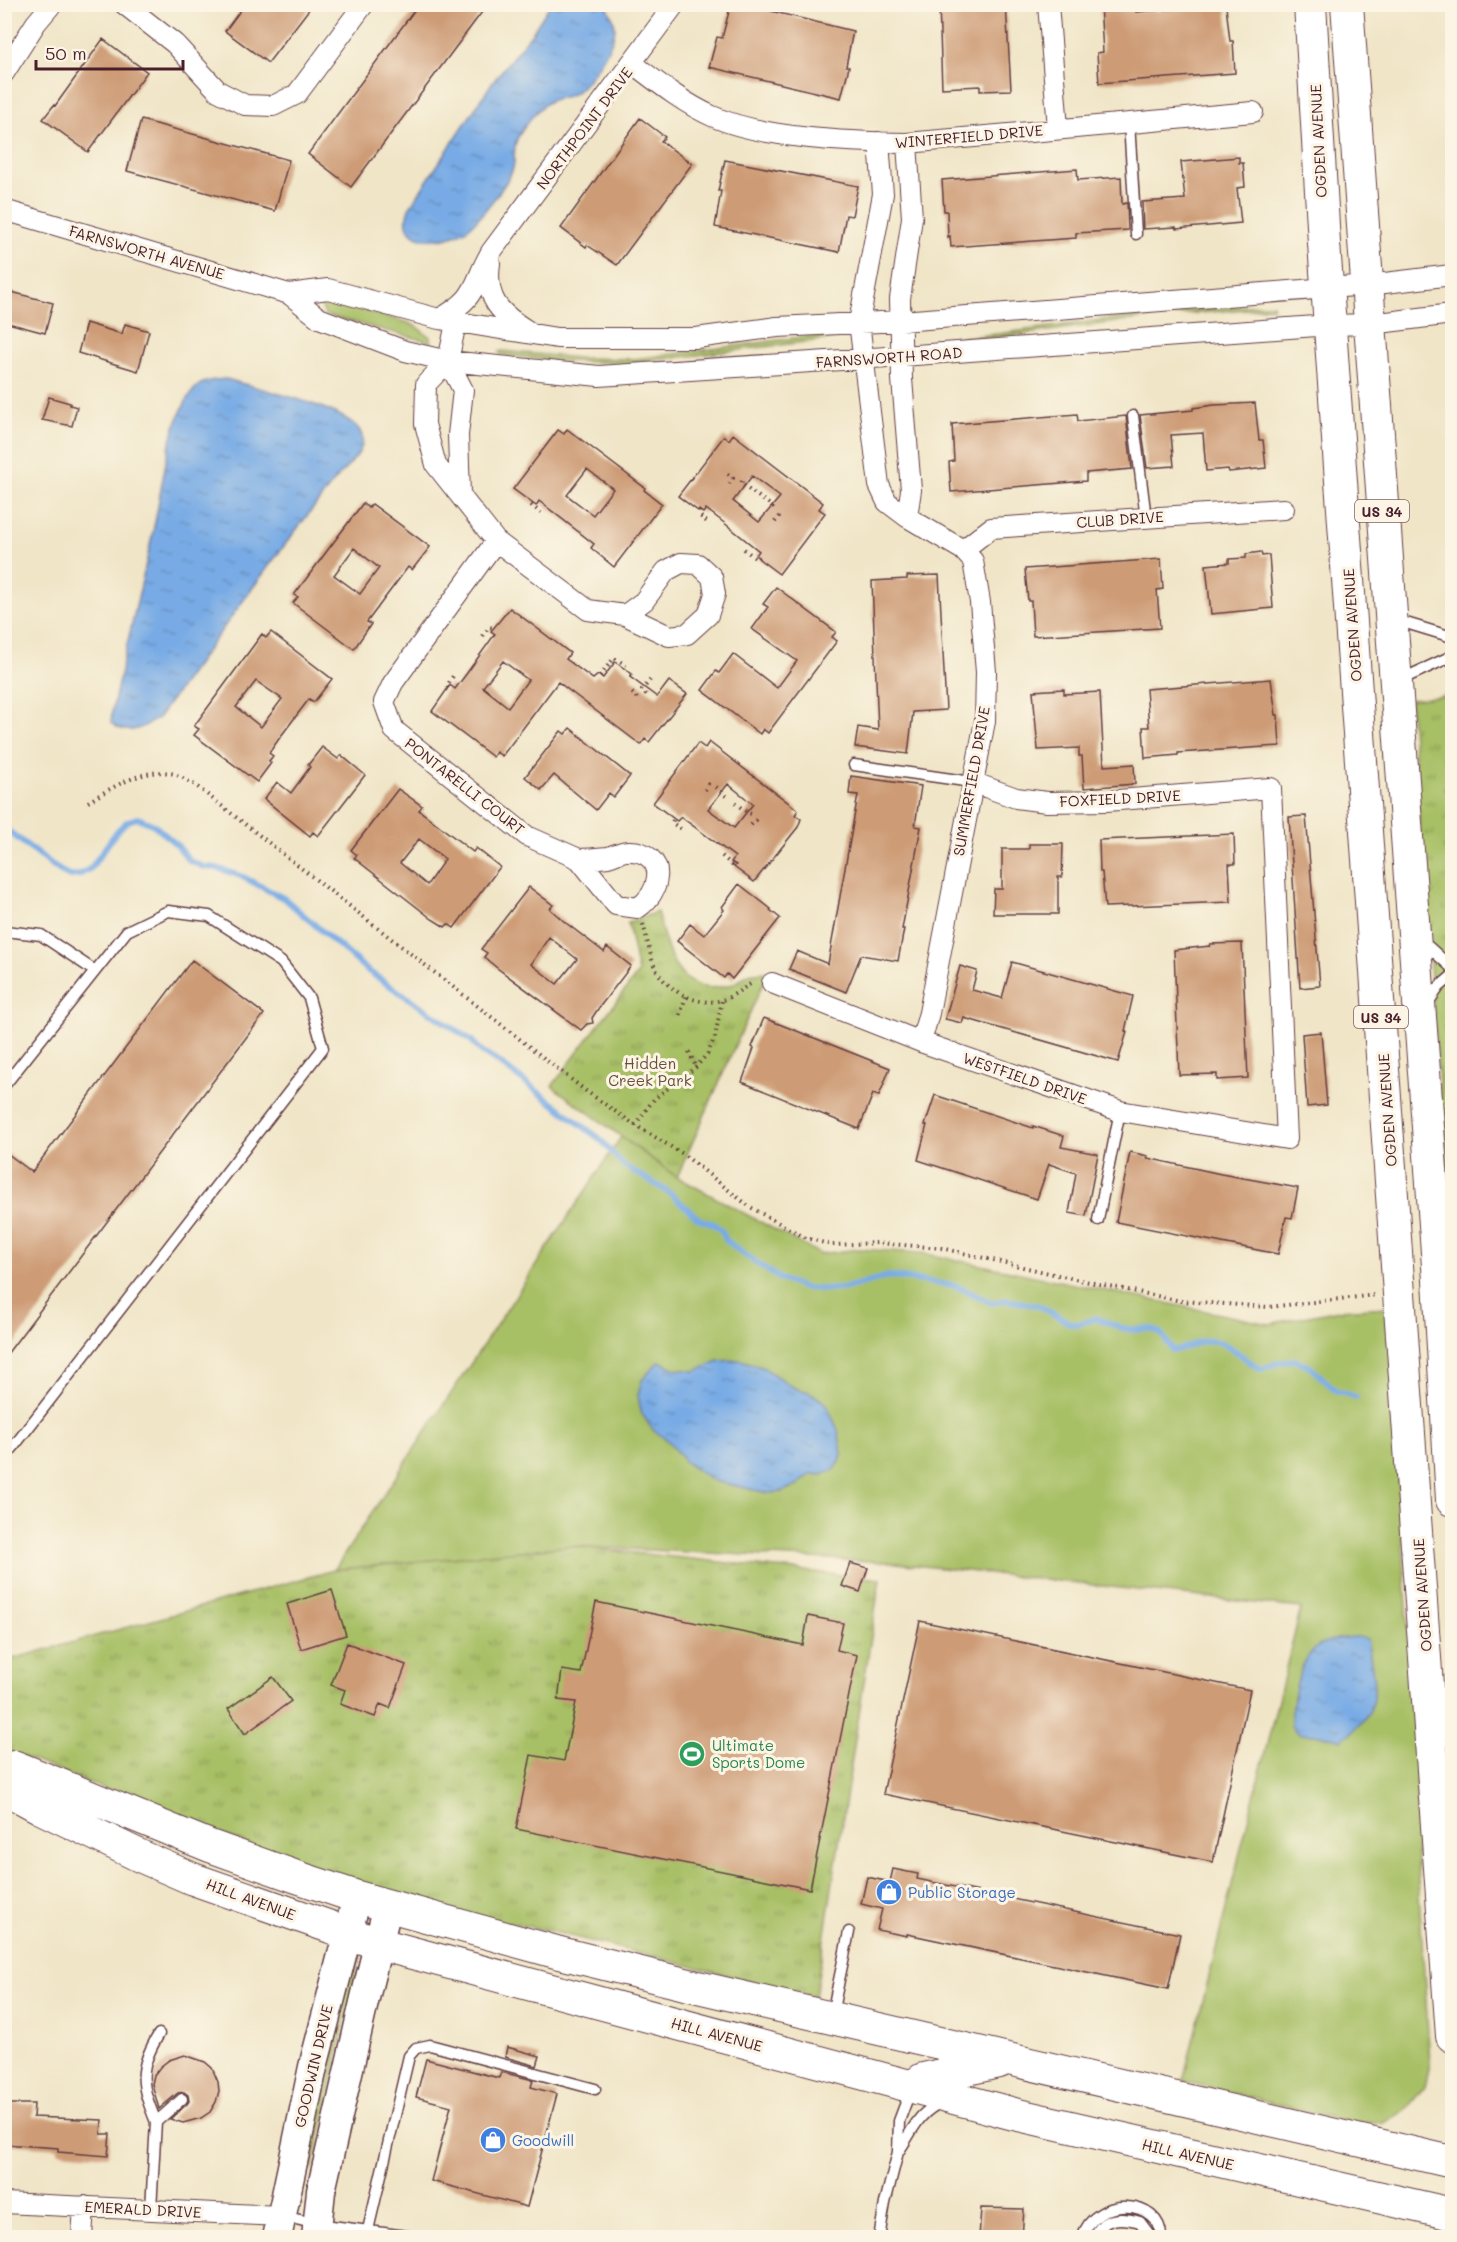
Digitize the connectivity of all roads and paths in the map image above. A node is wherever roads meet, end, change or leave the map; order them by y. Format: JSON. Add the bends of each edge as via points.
{"nodes":[{"id":1,"x":51,"y":4,"type":"edge"},
{"id":2,"x":124,"y":4,"type":"edge"},
{"id":3,"x":364,"y":4,"type":"edge"},
{"id":4,"x":675,"y":4,"type":"edge"},
{"id":5,"x":1048,"y":4,"type":"edge"},
{"id":6,"x":1310,"y":4,"type":"edge"},
{"id":7,"x":1347,"y":4,"type":"edge"},
{"id":8,"x":632,"y":63,"type":"junction"},
{"id":9,"x":4,"y":73,"type":"edge"},
{"id":10,"x":1253,"y":112,"type":"dead end"},
{"id":11,"x":1129,"y":123,"type":"junction"},
{"id":12,"x":1058,"y":128,"type":"junction"},
{"id":13,"x":879,"y":142,"type":"junction"},
{"id":14,"x":907,"y":142,"type":"junction"},
{"id":15,"x":4,"y":210,"type":"edge"},
{"id":16,"x":1136,"y":234,"type":"dead end"},
{"id":17,"x":491,"y":252,"type":"junction"},
{"id":18,"x":1452,"y":275,"type":"edge"},
{"id":19,"x":1368,"y":285,"type":"junction"},
{"id":20,"x":1328,"y":287,"type":"junction"},
{"id":21,"x":289,"y":294,"type":"junction"},
{"id":22,"x":1452,"y":314,"type":"edge"},
{"id":23,"x":448,"y":321,"type":"junction"},
{"id":24,"x":901,"y":321,"type":"junction"},
{"id":25,"x":859,"y":322,"type":"junction"},
{"id":26,"x":1371,"y":324,"type":"junction"},
{"id":27,"x":1330,"y":325,"type":"junction"},
{"id":28,"x":535,"y":335,"type":"junction"},
{"id":29,"x":902,"y":356,"type":"junction"},
{"id":30,"x":863,"y":359,"type":"junction"},
{"id":31,"x":448,"y":361,"type":"junction"},
{"id":32,"x":1133,"y":416,"type":"dead end"},
{"id":33,"x":728,"y":474,"type":"dead end"},
{"id":34,"x":742,"y":481,"type":"dead end"},
{"id":35,"x":728,"y":486,"type":"dead end"},
{"id":36,"x":460,"y":494,"type":"junction"},
{"id":37,"x":776,"y":505,"type":"dead end"},
{"id":38,"x":531,"y":506,"type":"dead end"},
{"id":39,"x":1284,"y":508,"type":"dead end"},
{"id":40,"x":700,"y":511,"type":"dead end"},
{"id":41,"x":541,"y":513,"type":"dead end"},
{"id":42,"x":783,"y":516,"type":"dead end"},
{"id":43,"x":907,"y":517,"type":"junction"},
{"id":44,"x":1146,"y":518,"type":"junction"},
{"id":45,"x":775,"y":522,"type":"dead end"},
{"id":46,"x":708,"y":523,"type":"dead end"},
{"id":47,"x":496,"y":541,"type":"junction"},
{"id":48,"x":744,"y":549,"type":"dead end"},
{"id":49,"x":963,"y":549,"type":"junction"},
{"id":50,"x":759,"y":556,"type":"dead end"},
{"id":51,"x":625,"y":615,"type":"junction"},
{"id":52,"x":1390,"y":618,"type":"junction"},
{"id":53,"x":494,"y":628,"type":"dead end"},
{"id":54,"x":483,"y":636,"type":"dead end"},
{"id":55,"x":1452,"y":637,"type":"edge"},
{"id":56,"x":1452,"y":656,"type":"edge"},
{"id":57,"x":626,"y":665,"type":"dead end"},
{"id":58,"x":453,"y":676,"type":"dead end"},
{"id":59,"x":600,"y":676,"type":"dead end"},
{"id":60,"x":650,"y":680,"type":"dead end"},
{"id":61,"x":1395,"y":682,"type":"junction"},
{"id":62,"x":448,"y":688,"type":"dead end"},
{"id":63,"x":632,"y":693,"type":"dead end"},
{"id":64,"x":646,"y":695,"type":"dead end"},
{"id":65,"x":637,"y":701,"type":"dead end"},
{"id":66,"x":854,"y":765,"type":"dead end"},
{"id":67,"x":705,"y":781,"type":"dead end"},
{"id":68,"x":972,"y":782,"type":"junction"},
{"id":69,"x":716,"y":787,"type":"dead end"},
{"id":70,"x":705,"y":790,"type":"dead end"},
{"id":71,"x":728,"y":798,"type":"dead end"},
{"id":72,"x":88,"y":802,"type":"dead end"},
{"id":73,"x":735,"y":803,"type":"dead end"},
{"id":74,"x":752,"y":814,"type":"dead end"},
{"id":75,"x":757,"y":819,"type":"dead end"},
{"id":76,"x":673,"y":820,"type":"dead end"},
{"id":77,"x":751,"y":825,"type":"dead end"},
{"id":78,"x":683,"y":830,"type":"dead end"},
{"id":79,"x":722,"y":856,"type":"dead end"},
{"id":80,"x":579,"y":860,"type":"dead end"},
{"id":81,"x":733,"y":863,"type":"dead end"},
{"id":82,"x":641,"y":918,"type":"dead end"},
{"id":83,"x":4,"y":931,"type":"edge"},
{"id":84,"x":1414,"y":933,"type":"junction"},
{"id":85,"x":1452,"y":968,"type":"edge"},
{"id":86,"x":95,"y":971,"type":"junction"},
{"id":87,"x":1452,"y":976,"type":"edge"},
{"id":88,"x":772,"y":983,"type":"joint"},
{"id":89,"x":686,"y":996,"type":"junction"},
{"id":90,"x":722,"y":1000,"type":"junction"},
{"id":91,"x":1420,"y":1014,"type":"junction"},
{"id":92,"x":680,"y":1015,"type":"dead end"},
{"id":93,"x":921,"y":1042,"type":"junction"},
{"id":94,"x":689,"y":1052,"type":"dead end"},
{"id":95,"x":696,"y":1067,"type":"junction"},
{"id":96,"x":4,"y":1086,"type":"edge"},
{"id":97,"x":1120,"y":1111,"type":"junction"},
{"id":98,"x":635,"y":1125,"type":"junction"},
{"id":99,"x":1287,"y":1139,"type":"joint"},
{"id":100,"x":1098,"y":1220,"type":"dead end"},
{"id":101,"x":1379,"y":1295,"type":"dead end"},
{"id":102,"x":4,"y":1459,"type":"edge"},
{"id":103,"x":1452,"y":1500,"type":"edge"},
{"id":104,"x":4,"y":1768,"type":"edge"},
{"id":105,"x":4,"y":1788,"type":"edge"},
{"id":106,"x":357,"y":1897,"type":"junction"},
{"id":107,"x":388,"y":1905,"type":"junction"},
{"id":108,"x":347,"y":1932,"type":"junction"},
{"id":109,"x":849,"y":1932,"type":"dead end"},
{"id":110,"x":379,"y":1944,"type":"junction"},
{"id":111,"x":831,"y":2018,"type":"junction"},
{"id":112,"x":159,"y":2034,"type":"dead end"},
{"id":113,"x":1452,"y":2036,"type":"edge"},
{"id":114,"x":1012,"y":2060,"type":"junction"},
{"id":115,"x":912,"y":2087,"type":"junction"},
{"id":116,"x":595,"y":2089,"type":"dead end"},
{"id":117,"x":952,"y":2097,"type":"junction"},
{"id":118,"x":182,"y":2099,"type":"dead end"},
{"id":119,"x":156,"y":2122,"type":"junction"},
{"id":120,"x":898,"y":2152,"type":"junction"},
{"id":121,"x":1452,"y":2162,"type":"edge"},
{"id":122,"x":4,"y":2203,"type":"edge"},
{"id":123,"x":84,"y":2206,"type":"junction"},
{"id":124,"x":151,"y":2209,"type":"junction"},
{"id":125,"x":1452,"y":2214,"type":"edge"},
{"id":126,"x":279,"y":2227,"type":"edge"},
{"id":127,"x":316,"y":2230,"type":"edge"},
{"id":128,"x":368,"y":2230,"type":"junction"},
{"id":129,"x":82,"y":2238,"type":"edge"},
{"id":130,"x":422,"y":2238,"type":"edge"},
{"id":131,"x":879,"y":2238,"type":"edge"},
{"id":132,"x":1082,"y":2238,"type":"edge"},
{"id":133,"x":1095,"y":2238,"type":"edge"},
{"id":134,"x":1152,"y":2238,"type":"edge"},
{"id":135,"x":1161,"y":2238,"type":"edge"}],
"edges":[{"from":1,"to":9,"type":"street"},
{"from":2,"to":3,"type":"street","via":[[175,44],[218,91],[245,105],[273,106],[297,94]]},
{"from":4,"to":8,"type":"street","name":"NORTHPOINT DRIVE"},
{"from":5,"to":12,"type":"street"},
{"from":6,"to":20,"type":"main road","name":"OGDEN AVENUE","number":"US 34"},
{"from":7,"to":19,"type":"main road","number":"US 34"},
{"from":8,"to":13,"type":"street","name":"WINTERFIELD DRIVE","via":[[684,101],[744,128]]},
{"from":8,"to":17,"type":"street","name":"NORTHPOINT DRIVE"},
{"from":10,"to":11,"type":"street","name":"WINTERFIELD DRIVE"},
{"from":11,"to":12,"type":"street","name":"WINTERFIELD DRIVE"},
{"from":11,"to":16,"type":"lane"},
{"from":12,"to":14,"type":"street","name":"WINTERFIELD DRIVE"},
{"from":13,"to":14,"type":"street","name":"WINTERFIELD DRIVE"},
{"from":13,"to":25,"type":"street","via":[[883,194]]},
{"from":14,"to":24,"type":"street","via":[[912,218],[901,282]]},
{"from":15,"to":21,"type":"street","name":"FARNSWORTH AVENUE"},
{"from":17,"to":23,"type":"street","name":"NORTHPOINT DRIVE","via":[[475,290]]},
{"from":17,"to":28,"type":"street","via":[[488,281],[494,300],[509,320]]},
{"from":18,"to":19,"type":"street"},
{"from":19,"to":20,"type":"street"},
{"from":19,"to":26,"type":"main road","number":"US 34"},
{"from":20,"to":24,"type":"street"},
{"from":20,"to":27,"type":"main road","name":"OGDEN AVENUE","number":"US 34"},
{"from":21,"to":23,"type":"street","name":"FARNSWORTH AVENUE","via":[[328,289]]},
{"from":21,"to":31,"type":"street","name":"FARNSWORTH AVENUE","via":[[319,318],[405,351]]},
{"from":22,"to":26,"type":"street"},
{"from":23,"to":28,"type":"street"},
{"from":23,"to":31,"type":"street"},
{"from":24,"to":25,"type":"street"},
{"from":24,"to":29,"type":"street"},
{"from":25,"to":28,"type":"street","via":[[777,327],[696,338]]},
{"from":25,"to":30,"type":"street"},
{"from":26,"to":27,"type":"street"},
{"from":26,"to":52,"type":"main road","number":"US 34"},
{"from":27,"to":29,"type":"street","name":"FARNSWORTH ROAD"},
{"from":27,"to":113,"type":"main road","name":"OGDEN AVENUE","number":"US 34"},
{"from":29,"to":30,"type":"street","name":"FARNSWORTH ROAD"},
{"from":29,"to":43,"type":"street","via":[[911,490]]},
{"from":30,"to":31,"type":"street","name":"FARNSWORTH ROAD","via":[[599,376]]},
{"from":30,"to":43,"type":"street","via":[[879,485],[887,502]]},
{"from":31,"to":36,"type":"street","via":[[463,390],[458,435]]},
{"from":31,"to":36,"type":"street","via":[[426,384],[425,424],[436,465]]},
{"from":32,"to":44,"type":"lane"},
{"from":33,"to":35,"type":"path","via":[[733,478]]},
{"from":34,"to":37,"type":"path","via":[[773,507]]},
{"from":36,"to":47,"type":"street"},
{"from":38,"to":41,"type":"path"},
{"from":39,"to":44,"type":"street","name":"CLUB DRIVE"},
{"from":40,"to":46,"type":"path"},
{"from":42,"to":45,"type":"path"},
{"from":43,"to":49,"type":"street"},
{"from":44,"to":49,"type":"street","name":"CLUB DRIVE","via":[[991,528]]},
{"from":47,"to":51,"type":"street","via":[[588,610]]},
{"from":47,"to":80,"type":"street","name":"PONTARELLI COURT","via":[[393,682],[384,702],[394,730],[527,836]]},
{"from":48,"to":50,"type":"path","via":[[756,559]]},
{"from":49,"to":68,"type":"street","name":"SUMMERFIELD DRIVE","via":[[973,561],[986,672],[985,721]]},
{"from":51,"to":51,"type":"street","via":[[669,636],[687,634],[708,615],[715,594],[712,577],[698,564],[681,563],[666,571],[644,602]]},
{"from":52,"to":55,"type":"lane"},
{"from":52,"to":61,"type":"main road","number":"US 34"},
{"from":53,"to":54,"type":"path","via":[[489,627]]},
{"from":56,"to":61,"type":"lane"},
{"from":57,"to":59,"type":"path","via":[[614,658]]},
{"from":58,"to":62,"type":"path"},
{"from":60,"to":64,"type":"path","via":[[642,690]]},
{"from":61,"to":84,"type":"main road","number":"US 34"},
{"from":63,"to":65,"type":"path"},
{"from":66,"to":68,"type":"lane"},
{"from":67,"to":70,"type":"path"},
{"from":68,"to":93,"type":"street","name":"SUMMERFIELD DRIVE"},
{"from":68,"to":99,"type":"street","name":"FOXFIELD DRIVE","via":[[1016,798],[1047,802],[1271,788]]},
{"from":69,"to":71,"type":"path"},
{"from":72,"to":98,"type":"path","via":[[116,784],[149,774],[173,774],[195,785]]},
{"from":73,"to":74,"type":"path"},
{"from":75,"to":77,"type":"path"},
{"from":76,"to":78,"type":"path"},
{"from":79,"to":81,"type":"path"},
{"from":82,"to":89,"type":"path","via":[[655,967],[665,981]]},
{"from":83,"to":86,"type":"lane","via":[[41,935]]},
{"from":84,"to":85,"type":"lane"},
{"from":84,"to":91,"type":"main road","number":"US 34"},
{"from":86,"to":96,"type":"lane"},
{"from":86,"to":102,"type":"lane","via":[[127,931],[157,916],[168,911],[209,916],[280,962],[309,998],[323,1048]]},
{"from":87,"to":91,"type":"lane"},
{"from":88,"to":90,"type":"path","via":[[757,981]]},
{"from":88,"to":93,"type":"street","name":"WESTFIELD DRIVE"},
{"from":89,"to":90,"type":"path"},
{"from":89,"to":92,"type":"path"},
{"from":90,"to":95,"type":"path","via":[[715,1037]]},
{"from":91,"to":103,"type":"main road","number":"US 34"},
{"from":93,"to":97,"type":"street","name":"WESTFIELD DRIVE"},
{"from":94,"to":95,"type":"path"},
{"from":95,"to":98,"type":"path","via":[[654,1099]]},
{"from":97,"to":99,"type":"street","name":"WESTFIELD DRIVE"},
{"from":97,"to":100,"type":"lane"},
{"from":98,"to":101,"type":"path","via":[[683,1154],[750,1207],[806,1238],[832,1245],[878,1243],[941,1248],[1181,1301],[1269,1307]]},
{"from":104,"to":106,"type":"main road","via":[[16,1767],[210,1846]]},
{"from":105,"to":108,"type":"main road","name":"HILL AVENUE","via":[[183,1874]]},
{"from":106,"to":107,"type":"main road"},
{"from":106,"to":108,"type":"street","name":"GOODWIN DRIVE"},
{"from":107,"to":110,"type":"street"},
{"from":107,"to":111,"type":"main road","via":[[556,1952]]},
{"from":108,"to":110,"type":"main road","name":"HILL AVENUE"},
{"from":108,"to":126,"type":"street","name":"GOODWIN DRIVE","via":[[298,2126]]},
{"from":109,"to":111,"type":"lane"},
{"from":110,"to":115,"type":"main road","name":"HILL AVENUE"},
{"from":110,"to":127,"type":"street","via":[[321,2191]]},
{"from":111,"to":114,"type":"main road"},
{"from":112,"to":119,"type":"lane","via":[[143,2071],[144,2094]]},
{"from":114,"to":115,"type":"main road","via":[[923,2079]]},
{"from":114,"to":121,"type":"main road"},
{"from":115,"to":117,"type":"main road","name":"HILL AVENUE"},
{"from":115,"to":120,"type":"lane","via":[[899,2121]]},
{"from":116,"to":128,"type":"lane","via":[[430,2045],[416,2048],[408,2056]]},
{"from":117,"to":120,"type":"lane","via":[[931,2107],[915,2122]]},
{"from":117,"to":125,"type":"main road","name":"HILL AVENUE","via":[[1036,2120]]},
{"from":118,"to":119,"type":"lane"},
{"from":119,"to":124,"type":"lane"},
{"from":120,"to":131,"type":"lane"},
{"from":122,"to":123,"type":"street","name":"EMERALD DRIVE"},
{"from":123,"to":124,"type":"street","name":"EMERALD DRIVE"},
{"from":123,"to":129,"type":"street"},
{"from":124,"to":126,"type":"street","name":"EMERALD DRIVE"},
{"from":126,"to":127,"type":"lane"},
{"from":127,"to":128,"type":"lane"},
{"from":128,"to":130,"type":"lane"},
{"from":132,"to":135,"type":"lane","via":[[1094,2216],[1120,2206],[1151,2214]]},
{"from":133,"to":134,"type":"lane","via":[[1106,2222],[1126,2218],[1140,2222]]}]}
